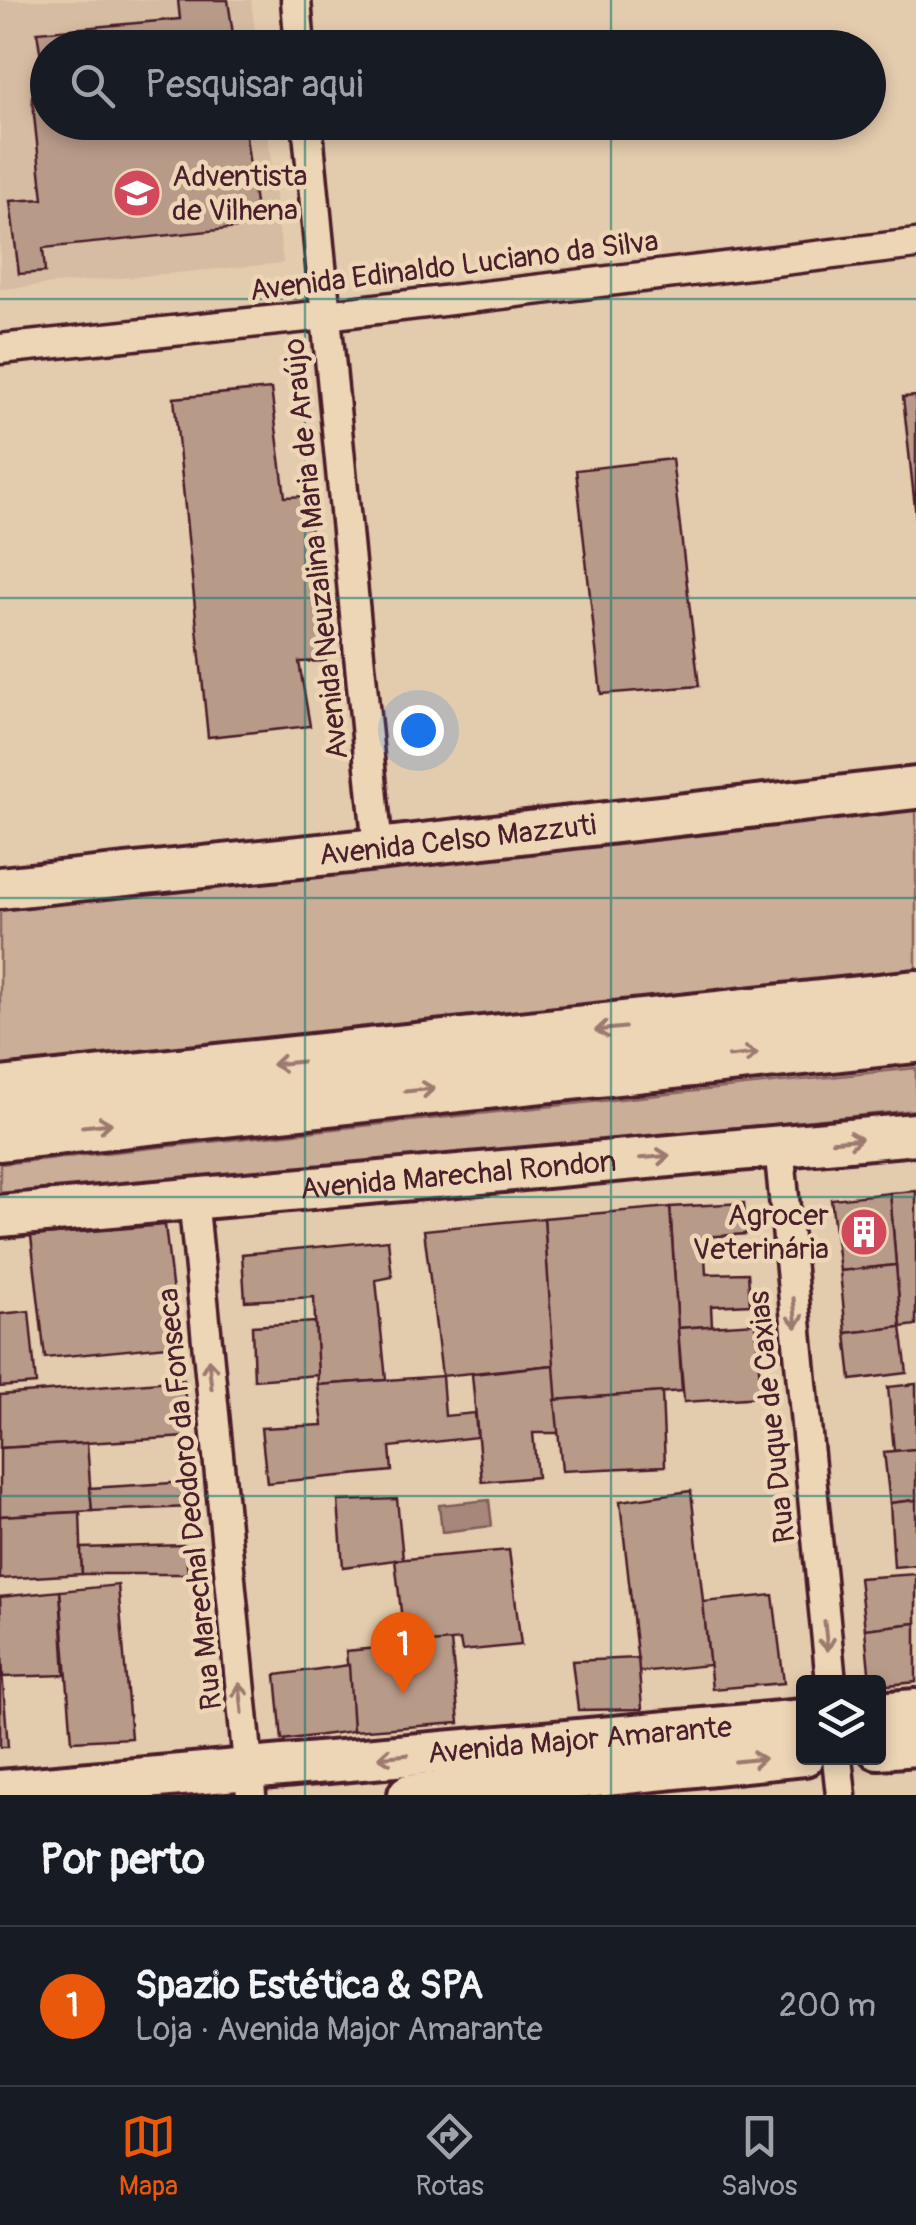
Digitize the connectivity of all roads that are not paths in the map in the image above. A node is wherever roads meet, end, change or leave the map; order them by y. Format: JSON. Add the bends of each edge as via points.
{"nodes":[{"id":1,"x":296,"y":0,"type":"edge"},
{"id":2,"x":298,"y":30,"type":"edge"},
{"id":3,"x":310,"y":140,"type":"edge"},
{"id":4,"x":916,"y":244,"type":"edge"},
{"id":5,"x":326,"y":315,"type":"junction"},
{"id":6,"x":0,"y":349,"type":"edge"},
{"id":7,"x":916,"y":788,"type":"edge"},
{"id":8,"x":378,"y":849,"type":"junction"},
{"id":9,"x":0,"y":888,"type":"edge"},
{"id":10,"x":916,"y":996,"type":"edge"},
{"id":11,"x":916,"y":1037,"type":"edge"},
{"id":12,"x":0,"y":1094,"type":"edge"},
{"id":13,"x":916,"y":1134,"type":"edge"},
{"id":14,"x":0,"y":1136,"type":"edge"},
{"id":15,"x":778,"y":1146,"type":"junction"},
{"id":16,"x":193,"y":1198,"type":"junction"},
{"id":17,"x":0,"y":1216,"type":"edge"},
{"id":18,"x":830,"y":1675,"type":"edge"},
{"id":19,"x":916,"y":1710,"type":"edge"},
{"id":20,"x":886,"y":1713,"type":"edge"},
{"id":21,"x":796,"y":1721,"type":"edge"},
{"id":22,"x":916,"y":1745,"type":"edge"},
{"id":23,"x":886,"y":1747,"type":"edge"},
{"id":24,"x":796,"y":1756,"type":"edge"},
{"id":25,"x":838,"y":1765,"type":"edge"},
{"id":26,"x":250,"y":1782,"type":"edge"},
{"id":27,"x":0,"y":1791,"type":"edge"},
{"id":28,"x":409,"y":1795,"type":"edge"},
{"id":29,"x":841,"y":1795,"type":"edge"}],
"edges":[{"from":1,"to":2,"type":"street"},
{"from":3,"to":5,"type":"street","name":"Avenida Neuzalina Maria de Araújo"},
{"from":4,"to":5,"type":"street","name":"Avenida Edinaldo Luciano da Silva"},
{"from":5,"to":6,"type":"street","name":"Avenida Edinaldo Luciano da Silva"},
{"from":5,"to":8,"type":"street","name":"Avenida Neuzalina Maria de Araújo"},
{"from":7,"to":8,"type":"main road","name":"Avenida Celso Mazzuti"},
{"from":8,"to":9,"type":"main road","name":"Avenida Celso Mazzuti"},
{"from":10,"to":12,"type":"highway","one_way":true},
{"from":14,"to":11,"type":"highway","one_way":true},
{"from":15,"to":13,"type":"main road","name":"Avenida Marechal Rondon","one_way":true},
{"from":16,"to":15,"type":"main road","name":"Avenida Marechal Rondon","one_way":true},
{"from":15,"to":18,"type":"street","name":"Rua Duque de Caxias","one_way":true},
{"from":16,"to":17,"type":"main road","name":"Avenida Marechal Rondon"},
{"from":26,"to":16,"type":"street","name":"Rua Marechal Deodoro da Fonseca","one_way":true},
{"from":19,"to":20,"type":"main road"},
{"from":21,"to":26,"type":"main road","name":"Avenida Major Amarante","one_way":true},
{"from":22,"to":23,"type":"main road"},
{"from":28,"to":24,"type":"main road","name":"Avenida Major Amarante","one_way":true},
{"from":25,"to":29,"type":"street"},
{"from":26,"to":27,"type":"main road","name":"Avenida Major Amarante"}]}
